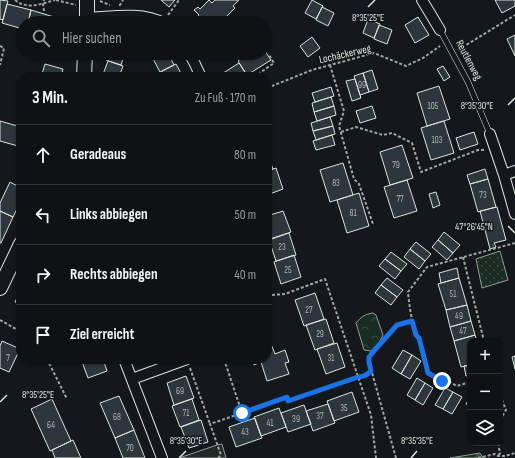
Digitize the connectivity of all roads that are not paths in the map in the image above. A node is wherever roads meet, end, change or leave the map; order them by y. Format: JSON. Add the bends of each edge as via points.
{"nodes":[{"id":1,"x":422,"y":0,"type":"edge"},
{"id":2,"x":82,"y":3,"type":"edge"},
{"id":3,"x":86,"y":16,"type":"edge"},
{"id":4,"x":440,"y":30,"type":"joint"},
{"id":5,"x":85,"y":60,"type":"edge"},
{"id":6,"x":193,"y":60,"type":"edge"},
{"id":7,"x":84,"y":72,"type":"edge"},
{"id":8,"x":199,"y":72,"type":"edge"},
{"id":9,"x":490,"y":134,"type":"joint"},
{"id":10,"x":515,"y":171,"type":"edge"},
{"id":11,"x":504,"y":175,"type":"junction"},
{"id":12,"x":515,"y":214,"type":"edge"},
{"id":13,"x":16,"y":254,"type":"edge"},
{"id":14,"x":0,"y":288,"type":"edge"},
{"id":15,"x":126,"y":364,"type":"edge"},
{"id":16,"x":181,"y":364,"type":"edge"},
{"id":17,"x":132,"y":379,"type":"junction"},
{"id":18,"x":162,"y":458,"type":"edge"}],
"edges":[{"from":1,"to":4,"type":"street","name":"Reutlenweg"},
{"from":2,"to":3,"type":"street"},
{"from":4,"to":9,"type":"lane","name":"Reutlenweg","via":[[468,82]]},
{"from":5,"to":7,"type":"street"},
{"from":6,"to":8,"type":"street"},
{"from":9,"to":11,"type":"street"},
{"from":10,"to":11,"type":"street"},
{"from":11,"to":12,"type":"street"},
{"from":13,"to":14,"type":"street"},
{"from":15,"to":17,"type":"street"},
{"from":16,"to":17,"type":"street"},
{"from":17,"to":18,"type":"street"}]}
